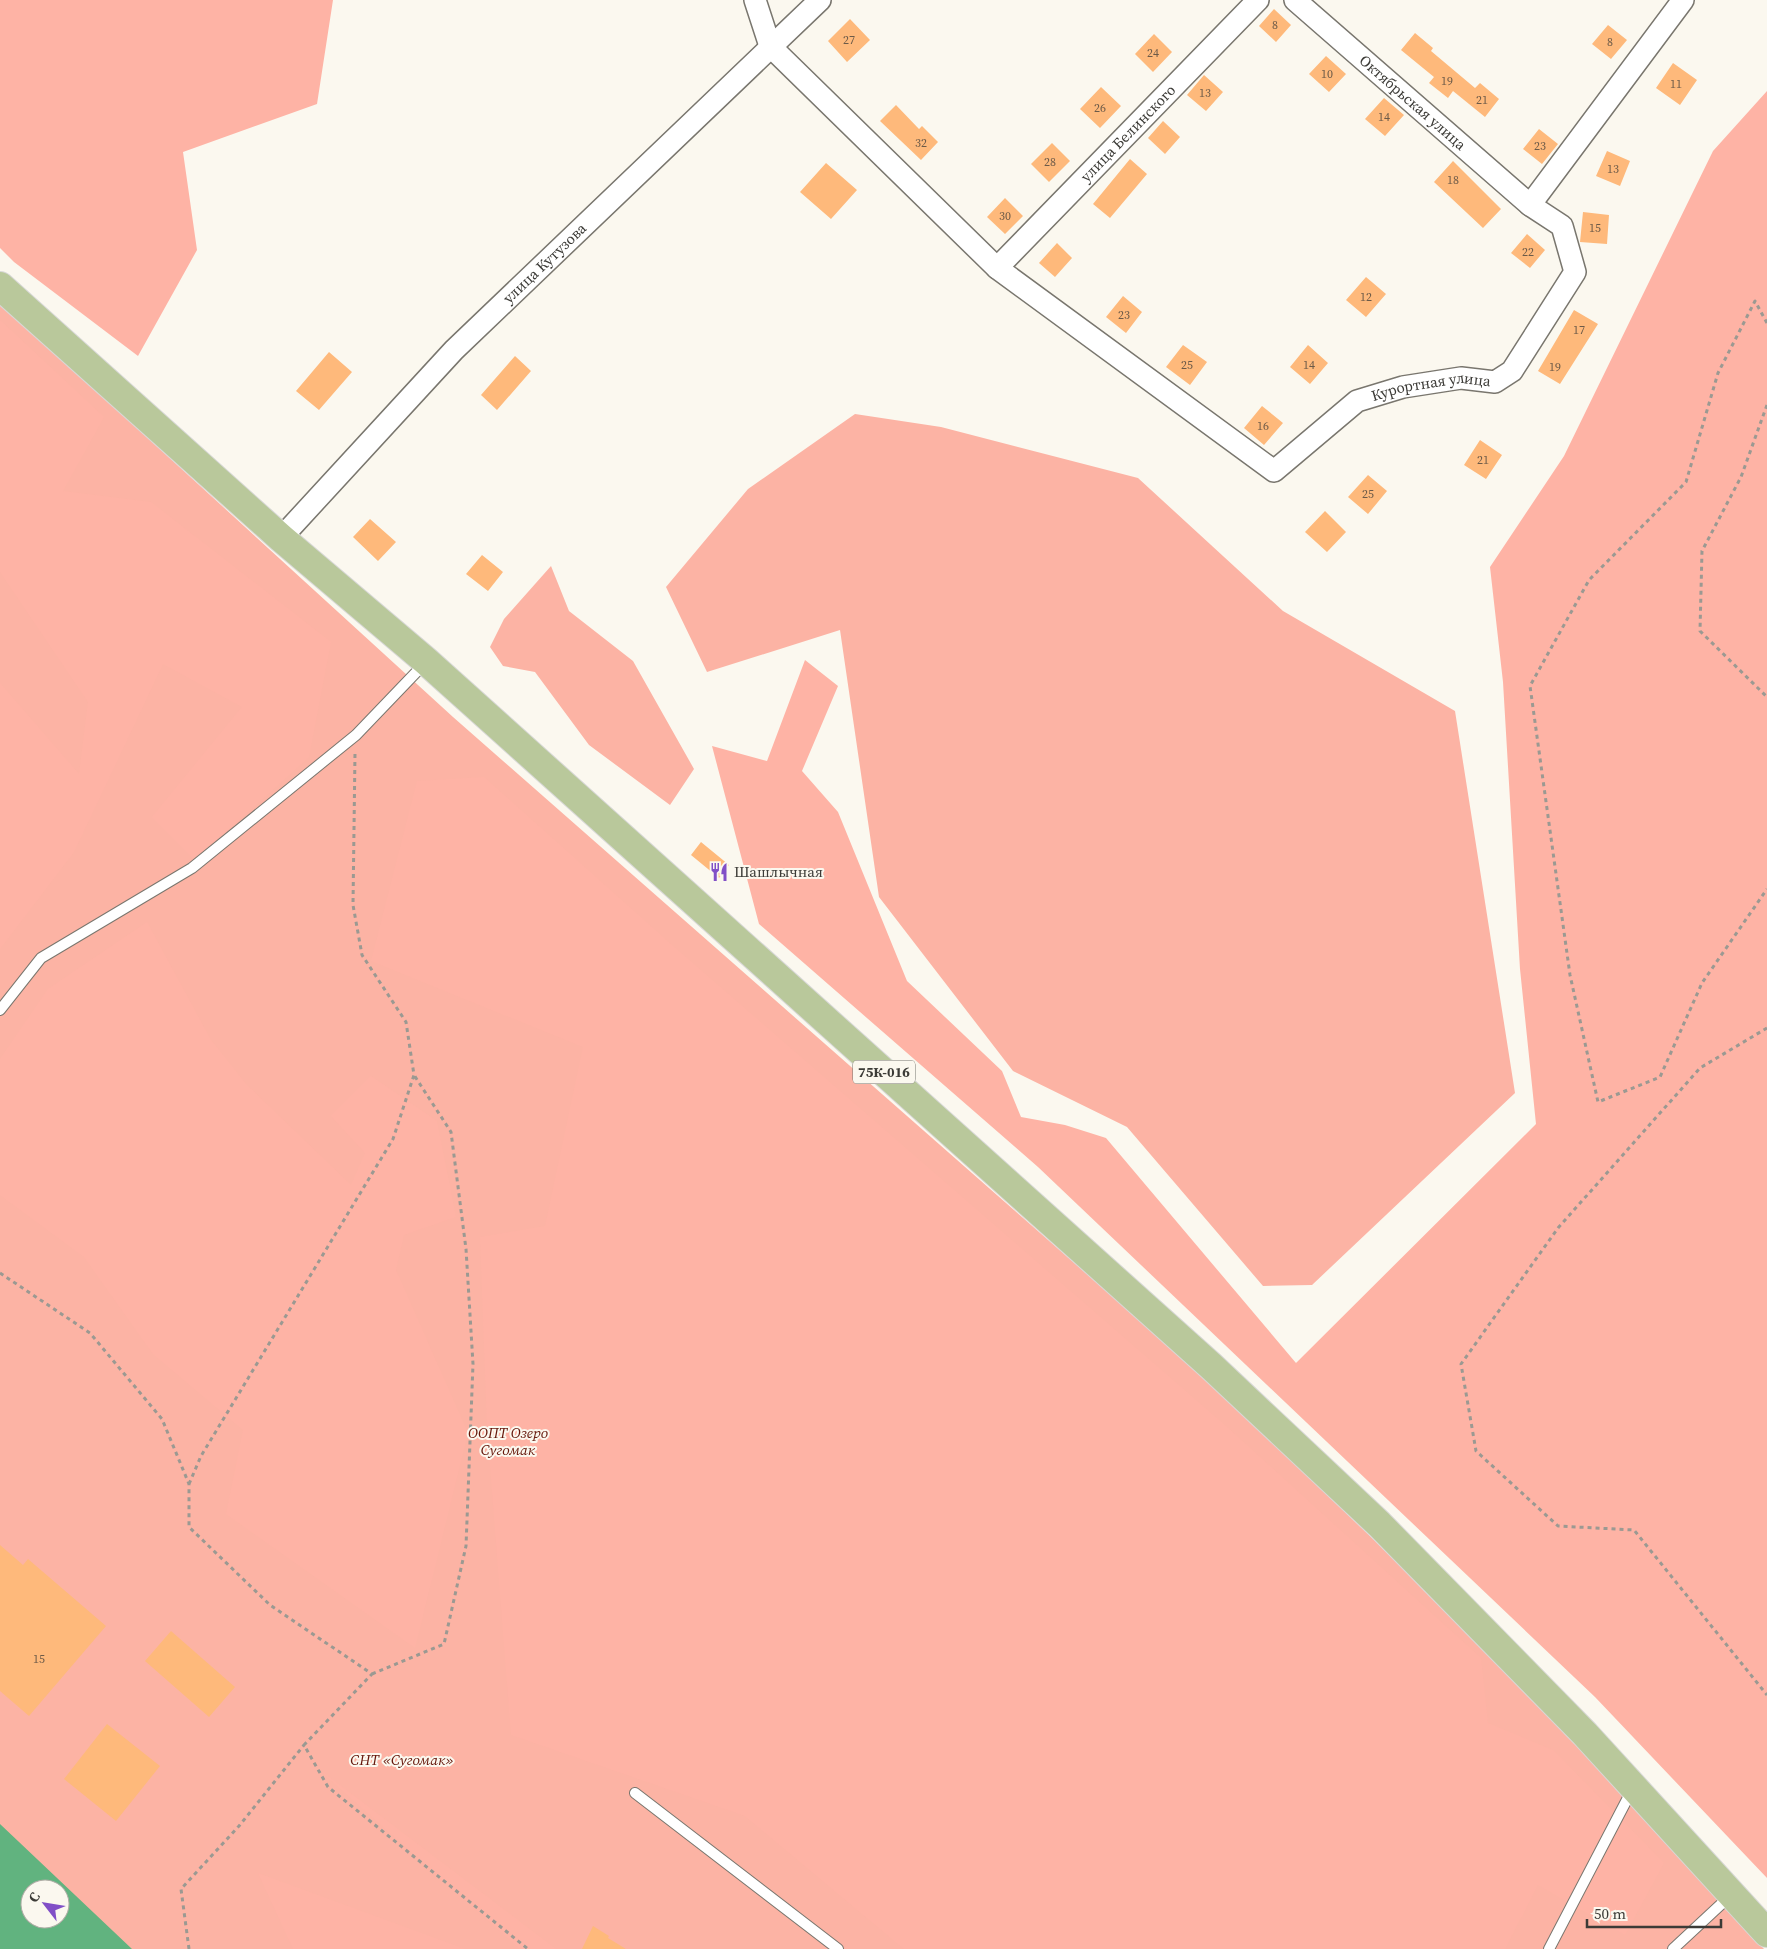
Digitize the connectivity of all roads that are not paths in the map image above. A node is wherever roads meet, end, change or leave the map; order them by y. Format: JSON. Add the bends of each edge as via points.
{"nodes":[{"id":1,"x":755,"y":0,"type":"edge"},
{"id":2,"x":820,"y":0,"type":"edge"},
{"id":3,"x":1258,"y":0,"type":"edge"},
{"id":4,"x":1295,"y":0,"type":"edge"},
{"id":5,"x":1683,"y":0,"type":"edge"},
{"id":6,"x":770,"y":46,"type":"junction"},
{"id":7,"x":1530,"y":205,"type":"junction"},
{"id":8,"x":997,"y":268,"type":"junction"},
{"id":9,"x":0,"y":286,"type":"edge"},
{"id":10,"x":281,"y":538,"type":"junction"},
{"id":11,"x":426,"y":661,"type":"junction"},
{"id":12,"x":0,"y":1010,"type":"edge"},
{"id":13,"x":1634,"y":1786,"type":"junction"},
{"id":14,"x":635,"y":1793,"type":"dead end"},
{"id":15,"x":1733,"y":1894,"type":"junction"},
{"id":16,"x":1767,"y":1933,"type":"edge"},
{"id":17,"x":838,"y":1949,"type":"edge"},
{"id":18,"x":1549,"y":1949,"type":"edge"},
{"id":19,"x":1673,"y":1949,"type":"edge"}],
"edges":[{"from":1,"to":6,"type":"street"},
{"from":2,"to":6,"type":"street","name":"улица Кутузова"},
{"from":3,"to":8,"type":"street","name":"улица Белинского"},
{"from":4,"to":7,"type":"street","name":"Октябрьская улица"},
{"from":5,"to":7,"type":"street"},
{"from":6,"to":8,"type":"street"},
{"from":6,"to":10,"type":"street","name":"улица Кутузова","via":[[454,350]]},
{"from":7,"to":8,"type":"street","name":"Курортная улица","via":[[1562,226],[1575,272],[1512,371],[1495,382],[1461,378],[1403,387],[1357,400],[1274,471]]},
{"from":9,"to":10,"type":"main road","number":"75К-016"},
{"from":10,"to":11,"type":"main road","number":"75К-016"},
{"from":11,"to":12,"type":"lane","via":[[356,735],[192,868],[41,958]]},
{"from":11,"to":13,"type":"main road","number":"75К-016","via":[[1211,1366],[1379,1524]]},
{"from":13,"to":15,"type":"main road","number":"75К-016"},
{"from":13,"to":18,"type":"lane"},
{"from":14,"to":17,"type":"lane"},
{"from":15,"to":16,"type":"main road","number":"75К-016"},
{"from":15,"to":19,"type":"lane"}]}
